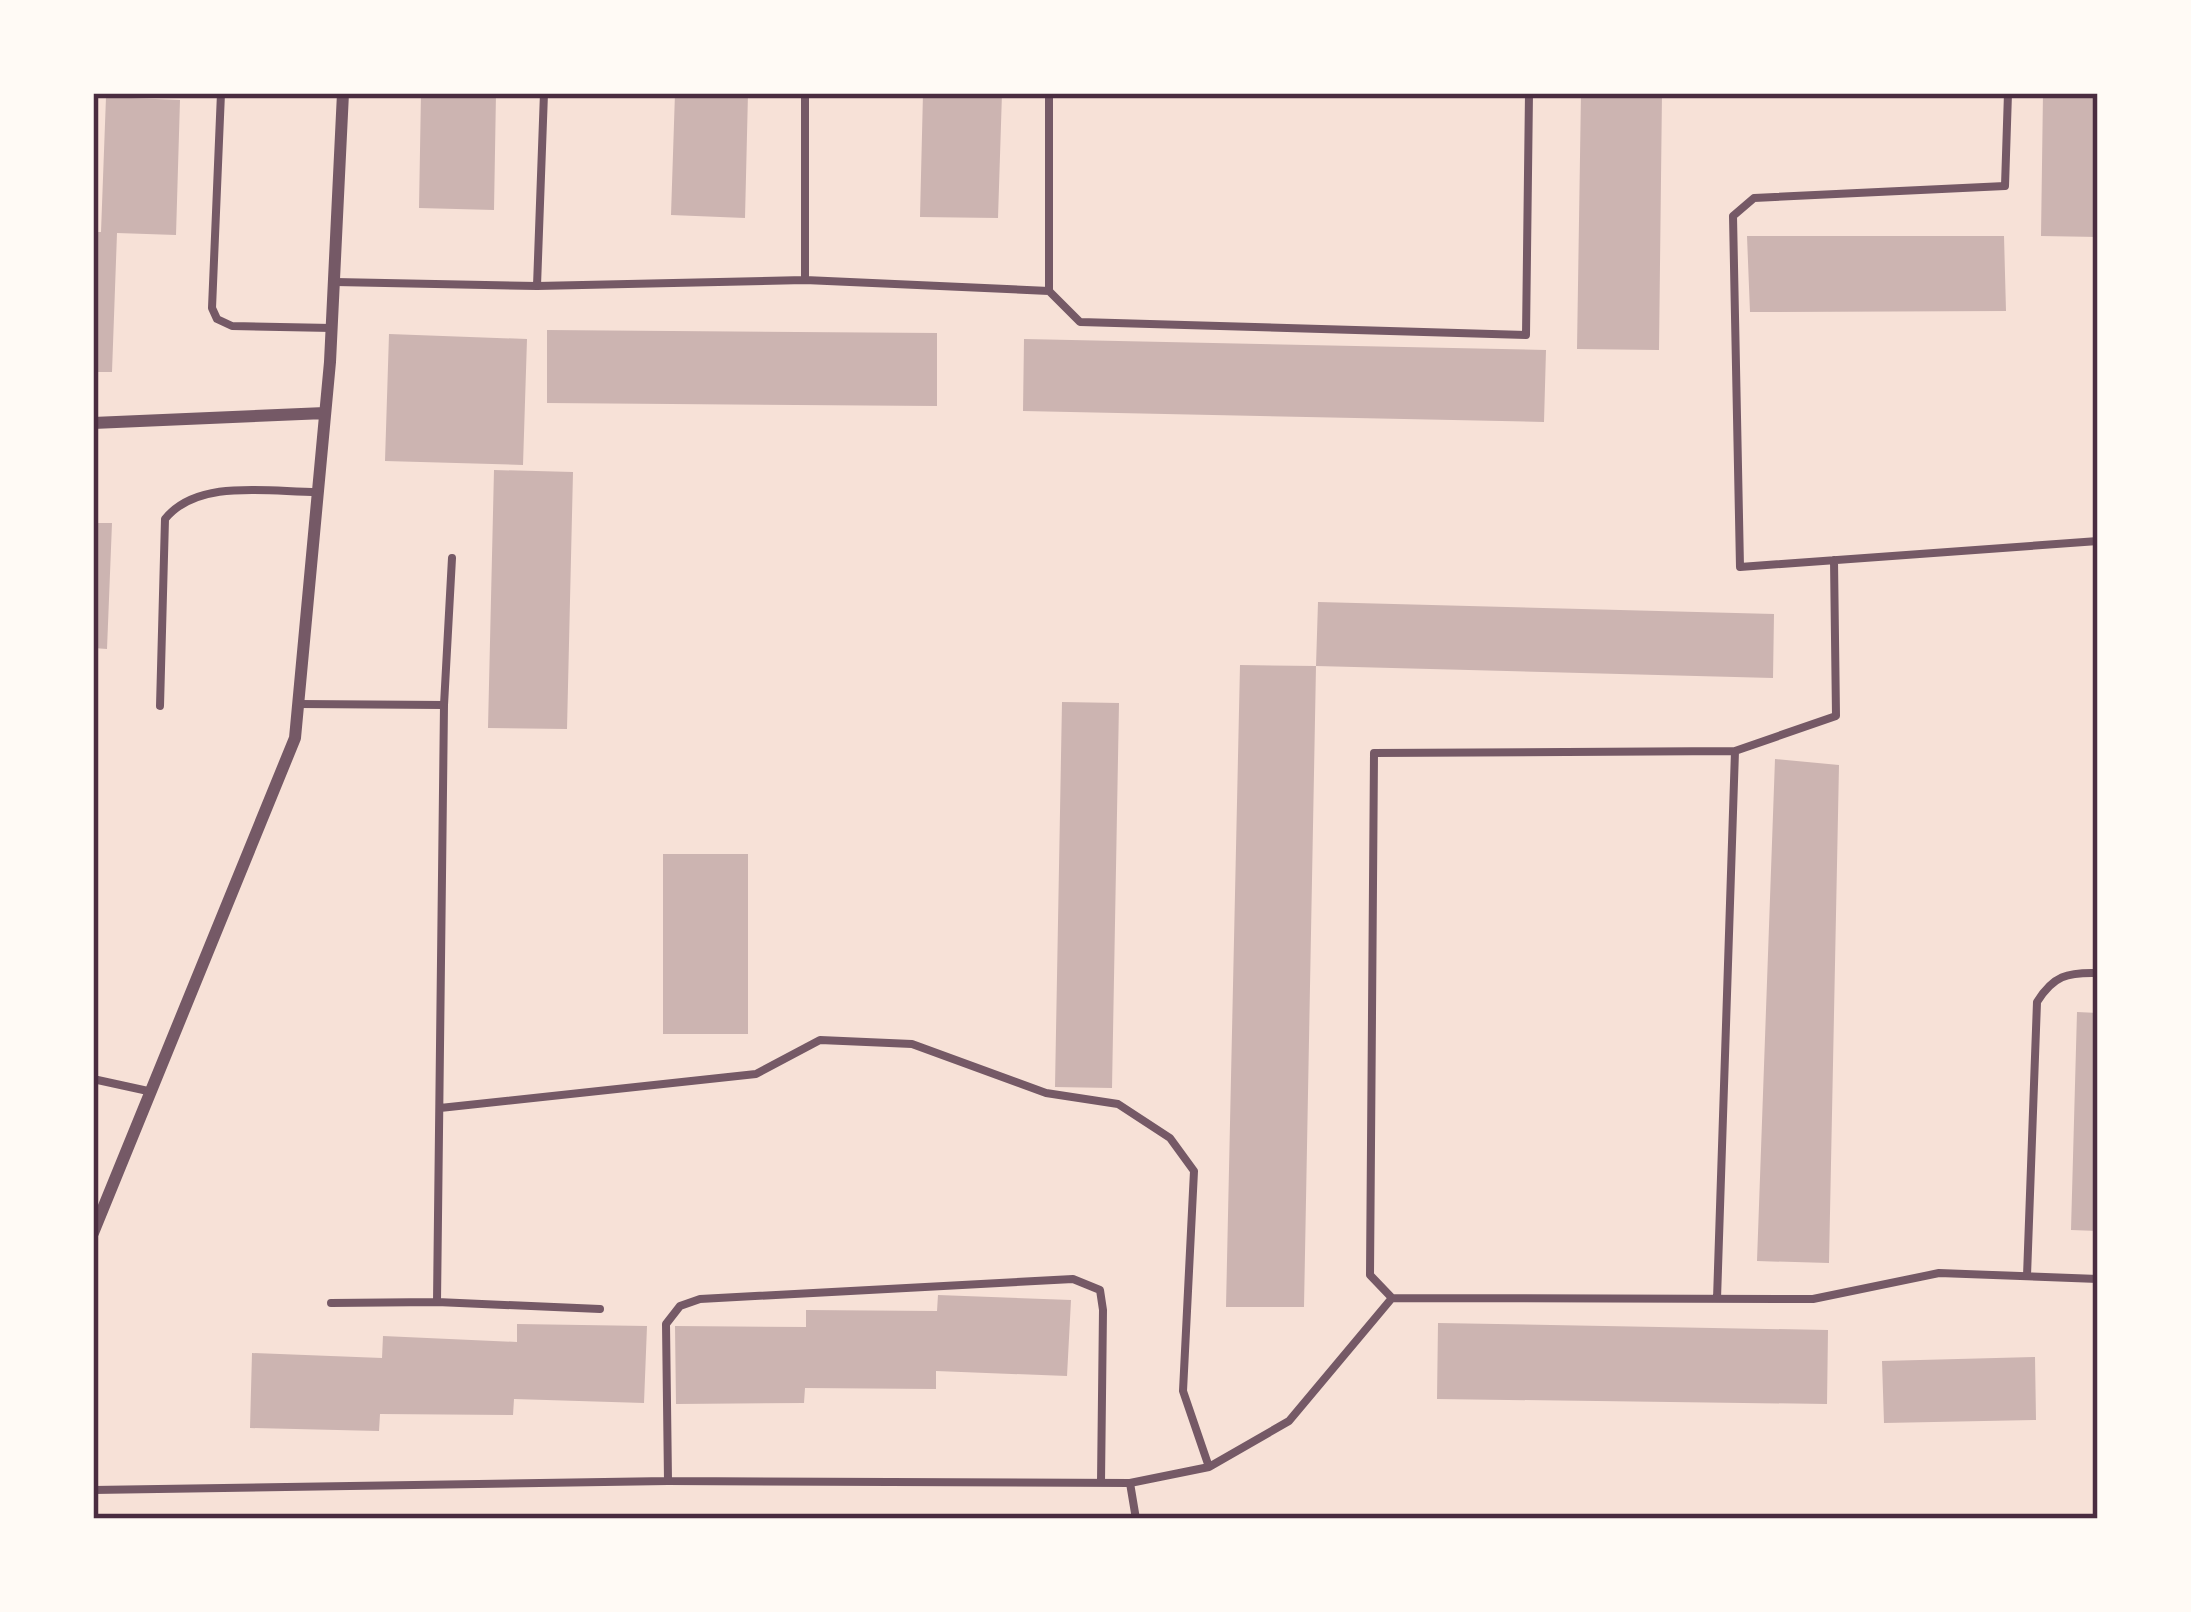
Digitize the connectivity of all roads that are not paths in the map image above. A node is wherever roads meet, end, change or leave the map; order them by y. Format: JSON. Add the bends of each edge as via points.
{"nodes":[{"id":1,"x":221,"y":93,"type":"edge"},
{"id":2,"x":343,"y":93,"type":"edge"},
{"id":3,"x":544,"y":93,"type":"edge"},
{"id":4,"x":805,"y":93,"type":"edge"},
{"id":5,"x":1049,"y":93,"type":"edge"},
{"id":6,"x":1529,"y":93,"type":"edge"},
{"id":7,"x":2008,"y":93,"type":"edge"},
{"id":8,"x":805,"y":280,"type":"junction"},
{"id":9,"x":335,"y":282,"type":"junction"},
{"id":10,"x":537,"y":286,"type":"junction"},
{"id":11,"x":1049,"y":291,"type":"junction"},
{"id":12,"x":332,"y":328,"type":"junction"},
{"id":13,"x":325,"y":413,"type":"junction"},
{"id":14,"x":93,"y":423,"type":"edge"},
{"id":15,"x":317,"y":492,"type":"junction"},
{"id":16,"x":2098,"y":541,"type":"edge"},
{"id":17,"x":452,"y":558,"type":"dead end"},
{"id":18,"x":1834,"y":560,"type":"junction"},
{"id":19,"x":298,"y":704,"type":"junction"},
{"id":20,"x":444,"y":705,"type":"junction"},
{"id":21,"x":160,"y":706,"type":"dead end"},
{"id":22,"x":1735,"y":752,"type":"junction"},
{"id":23,"x":2098,"y":973,"type":"edge"},
{"id":24,"x":93,"y":1079,"type":"edge"},
{"id":25,"x":148,"y":1091,"type":"junction"},
{"id":26,"x":440,"y":1108,"type":"junction"},
{"id":27,"x":93,"y":1233,"type":"edge"},
{"id":28,"x":2027,"y":1276,"type":"junction"},
{"id":29,"x":2098,"y":1279,"type":"edge"},
{"id":30,"x":1392,"y":1298,"type":"junction"},
{"id":31,"x":1717,"y":1298,"type":"junction"},
{"id":32,"x":437,"y":1302,"type":"junction"},
{"id":33,"x":331,"y":1303,"type":"dead end"},
{"id":34,"x":600,"y":1309,"type":"dead end"},
{"id":35,"x":1209,"y":1466,"type":"junction"},
{"id":36,"x":668,"y":1481,"type":"junction"},
{"id":37,"x":1101,"y":1482,"type":"junction"},
{"id":38,"x":1130,"y":1483,"type":"junction"},
{"id":39,"x":93,"y":1490,"type":"edge"},
{"id":40,"x":1136,"y":1519,"type":"edge"}],
"edges":[{"from":1,"to":12,"type":"lane","via":[[217,319]]},
{"from":2,"to":9,"type":"street"},
{"from":3,"to":10,"type":"lane"},
{"from":4,"to":8,"type":"lane"},
{"from":5,"to":11,"type":"lane"},
{"from":6,"to":11,"type":"lane","via":[[1526,335],[1080,322]]},
{"from":7,"to":18,"type":"lane","via":[[2005,186],[1754,198],[1733,216],[1740,567]]},
{"from":8,"to":10,"type":"lane"},
{"from":8,"to":11,"type":"lane"},
{"from":9,"to":10,"type":"lane"},
{"from":9,"to":12,"type":"street"},
{"from":12,"to":13,"type":"street"},
{"from":13,"to":14,"type":"street"},
{"from":13,"to":15,"type":"street"},
{"from":15,"to":19,"type":"street"},
{"from":15,"to":21,"type":"lane","via":[[209,493],[179,502],[165,520]]},
{"from":16,"to":18,"type":"lane"},
{"from":17,"to":20,"type":"lane"},
{"from":18,"to":22,"type":"lane","via":[[1836,716]]},
{"from":19,"to":20,"type":"lane"},
{"from":19,"to":25,"type":"street","via":[[295,738]]},
{"from":20,"to":26,"type":"lane"},
{"from":22,"to":30,"type":"lane","via":[[1374,753],[1370,1275]]},
{"from":22,"to":31,"type":"lane"},
{"from":23,"to":28,"type":"lane","via":[[2050,980],[2037,1002]]},
{"from":24,"to":25,"type":"lane"},
{"from":25,"to":27,"type":"street"},
{"from":26,"to":32,"type":"lane"},
{"from":26,"to":35,"type":"lane","via":[[755,1075],[820,1040],[912,1044],[1046,1094],[1118,1104],[1170,1138],[1194,1171],[1183,1391]]},
{"from":28,"to":29,"type":"lane"},
{"from":28,"to":31,"type":"lane","via":[[1939,1273],[1813,1299]]},
{"from":30,"to":31,"type":"lane"},
{"from":30,"to":35,"type":"lane","via":[[1289,1421]]},
{"from":32,"to":33,"type":"lane"},
{"from":32,"to":34,"type":"lane"},
{"from":35,"to":38,"type":"lane"},
{"from":36,"to":37,"type":"lane"},
{"from":36,"to":37,"type":"lane","via":[[666,1324],[680,1306],[1073,1279],[1100,1290],[1103,1310]]},
{"from":36,"to":39,"type":"lane"},
{"from":37,"to":38,"type":"lane"},
{"from":38,"to":40,"type":"lane"}]}
